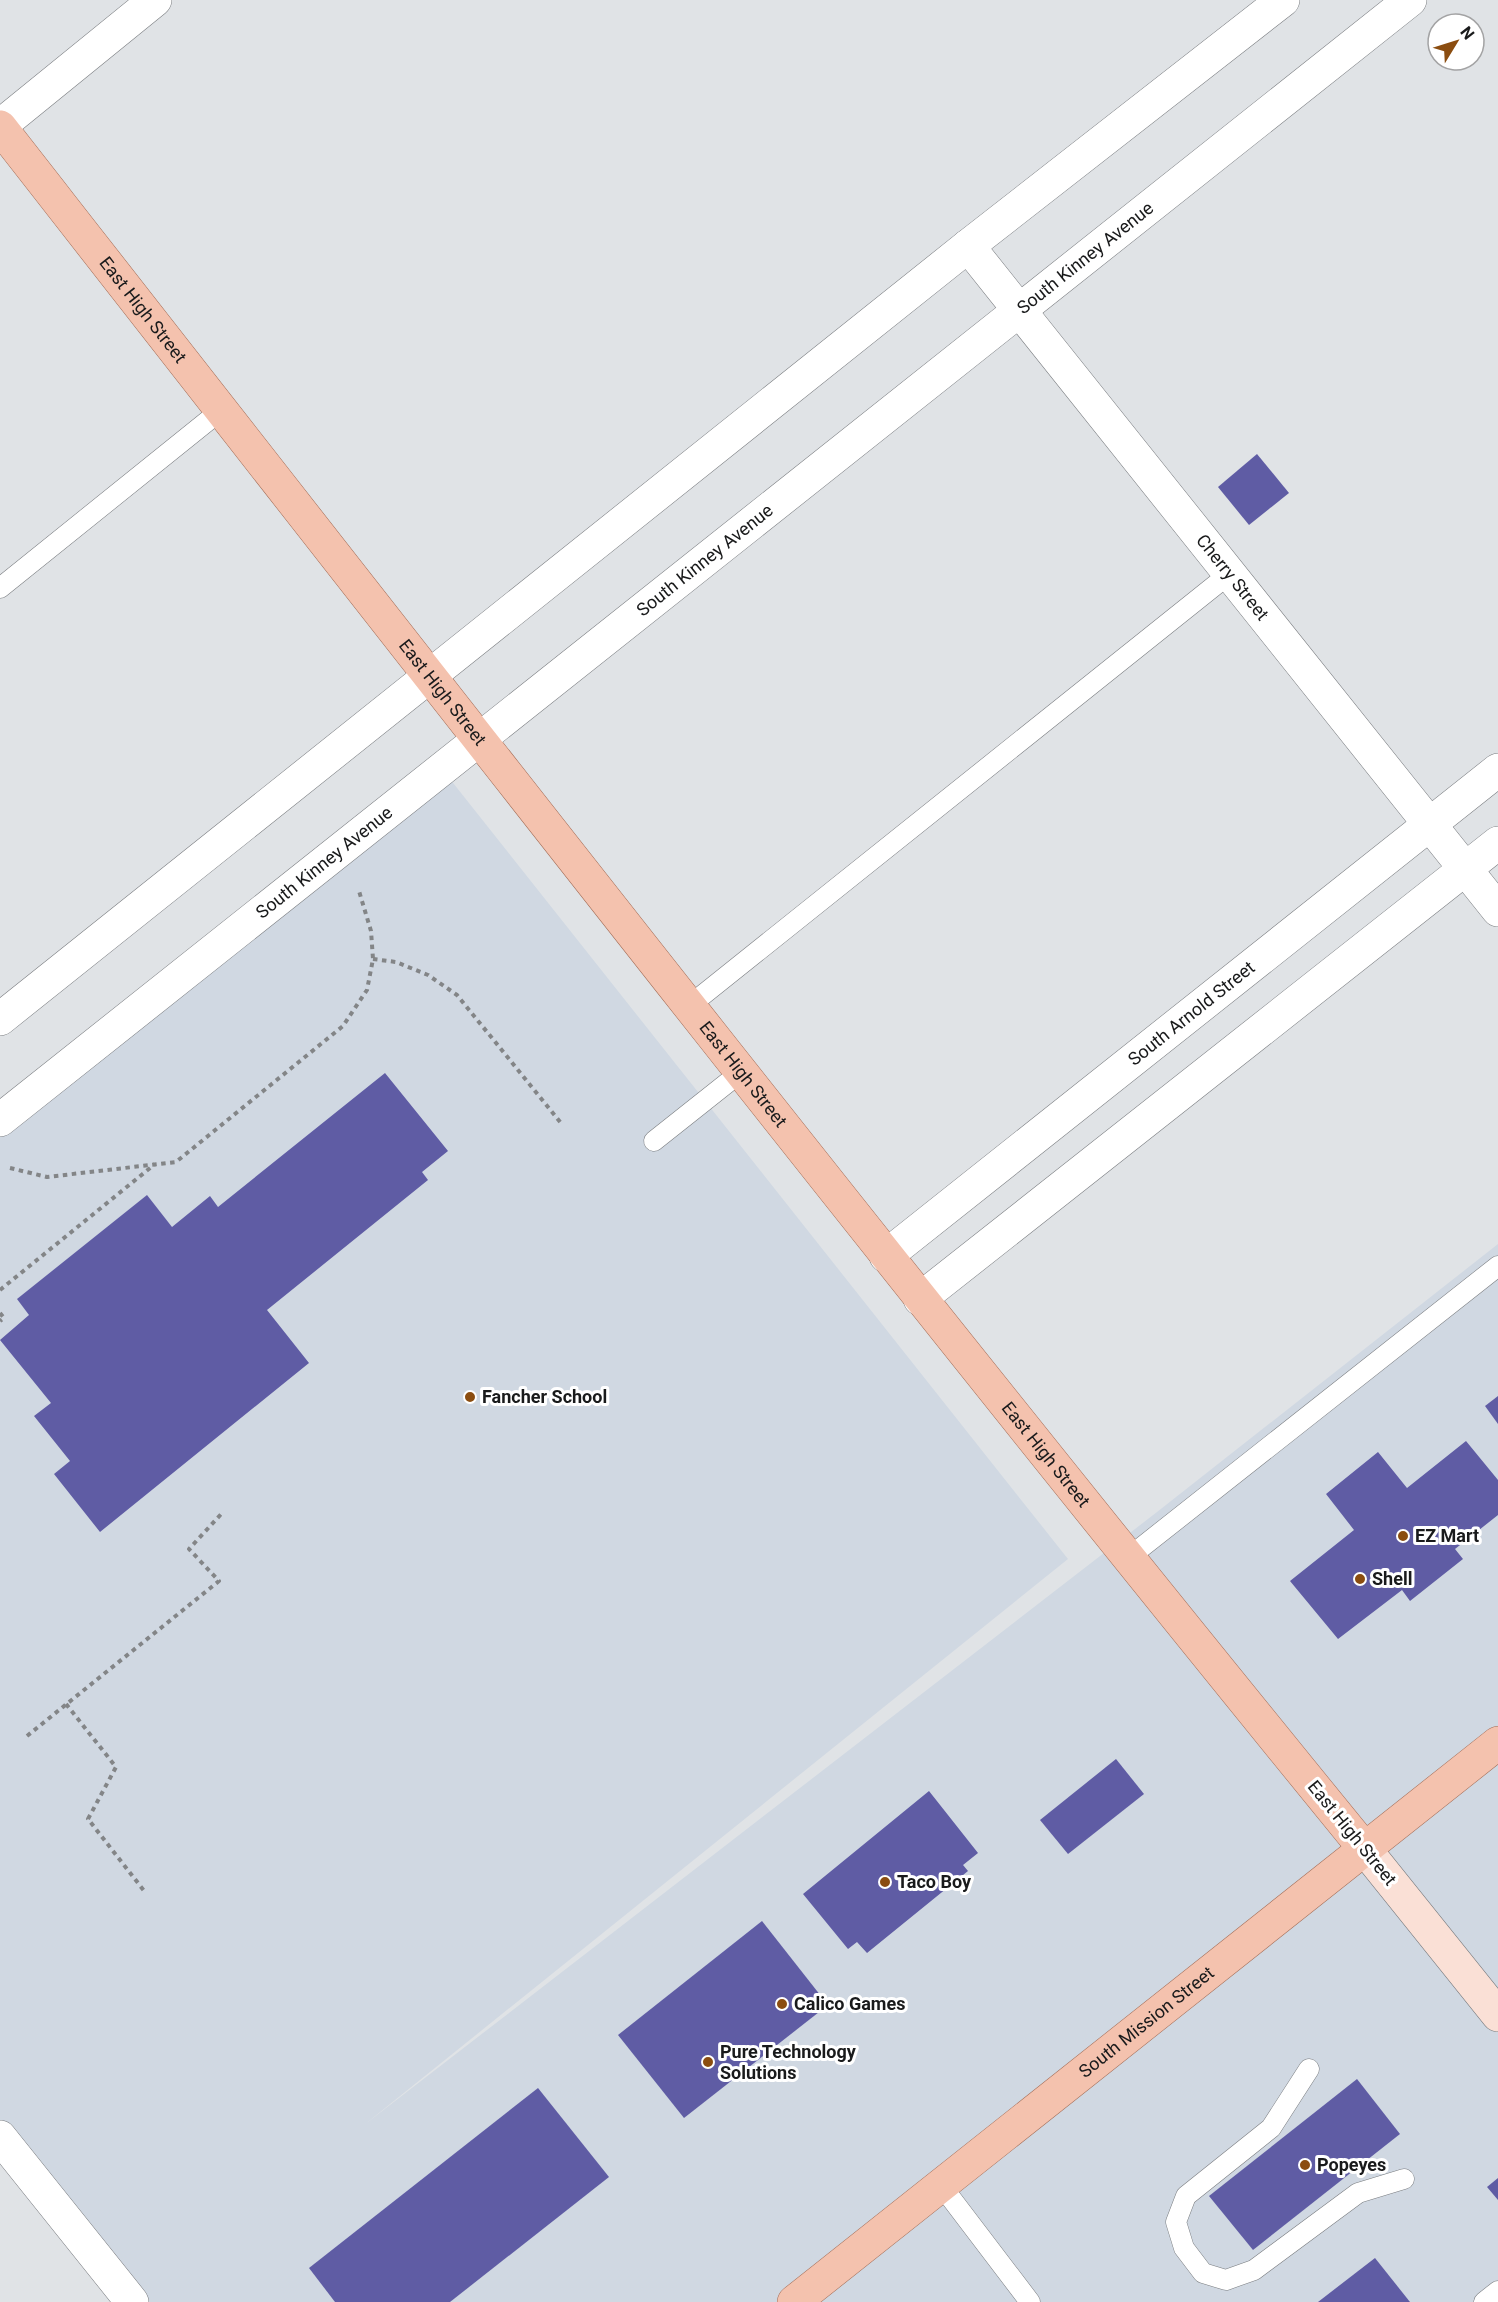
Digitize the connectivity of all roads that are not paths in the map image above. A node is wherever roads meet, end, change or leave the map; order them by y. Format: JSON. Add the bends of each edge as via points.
{"nodes":[{"id":1,"x":155,"y":0,"type":"edge"},
{"id":2,"x":1283,"y":0,"type":"edge"},
{"id":3,"x":1410,"y":0,"type":"edge"},
{"id":4,"x":0,"y":127,"type":"edge"},
{"id":5,"x":968,"y":246,"type":"junction"},
{"id":6,"x":1018,"y":309,"type":"junction"},
{"id":7,"x":220,"y":411,"type":"junction"},
{"id":8,"x":1228,"y":575,"type":"junction"},
{"id":9,"x":0,"y":588,"type":"edge"},
{"id":10,"x":429,"y":678,"type":"junction"},
{"id":11,"x":478,"y":740,"type":"junction"},
{"id":12,"x":1498,"y":770,"type":"edge"},
{"id":13,"x":1430,"y":824,"type":"junction"},
{"id":14,"x":1498,"y":843,"type":"edge"},
{"id":15,"x":1466,"y":869,"type":"junction"},
{"id":16,"x":1498,"y":910,"type":"edge"},
{"id":17,"x":689,"y":1006,"type":"junction"},
{"id":18,"x":0,"y":1018,"type":"edge"},
{"id":19,"x":741,"y":1072,"type":"junction"},
{"id":20,"x":0,"y":1120,"type":"edge"},
{"id":21,"x":654,"y":1141,"type":"dead end"},
{"id":22,"x":886,"y":1256,"type":"junction"},
{"id":23,"x":1498,"y":1266,"type":"edge"},
{"id":24,"x":920,"y":1299,"type":"junction"},
{"id":25,"x":1128,"y":1558,"type":"junction"},
{"id":26,"x":1498,"y":1743,"type":"edge"},
{"id":27,"x":1364,"y":1848,"type":"junction"},
{"id":28,"x":1498,"y":2015,"type":"edge"},
{"id":29,"x":1309,"y":2069,"type":"dead end"},
{"id":30,"x":0,"y":2137,"type":"edge"},
{"id":31,"x":1404,"y":2179,"type":"dead end"},
{"id":32,"x":941,"y":2185,"type":"junction"},
{"id":33,"x":1498,"y":2291,"type":"edge"},
{"id":34,"x":132,"y":2302,"type":"edge"},
{"id":35,"x":794,"y":2302,"type":"edge"},
{"id":36,"x":1030,"y":2302,"type":"edge"},
{"id":37,"x":1484,"y":2302,"type":"edge"}],
"edges":[{"from":1,"to":4,"type":"street"},
{"from":2,"to":5,"type":"street"},
{"from":3,"to":6,"type":"street","name":"South Kinney Avenue"},
{"from":4,"to":7,"type":"main road","name":"East High Street"},
{"from":5,"to":6,"type":"street","name":"Cherry Street"},
{"from":5,"to":10,"type":"street"},
{"from":6,"to":8,"type":"street","name":"Cherry Street"},
{"from":6,"to":11,"type":"street","name":"South Kinney Avenue"},
{"from":7,"to":9,"type":"lane"},
{"from":7,"to":10,"type":"main road","name":"East High Street"},
{"from":8,"to":13,"type":"street","name":"Cherry Street"},
{"from":8,"to":17,"type":"lane"},
{"from":10,"to":11,"type":"main road","name":"East High Street"},
{"from":10,"to":18,"type":"street"},
{"from":11,"to":17,"type":"main road","name":"East High Street"},
{"from":11,"to":20,"type":"street","name":"South Kinney Avenue"},
{"from":12,"to":13,"type":"street","name":"South Arnold Street"},
{"from":13,"to":15,"type":"street","name":"Cherry Street"},
{"from":13,"to":22,"type":"street","name":"South Arnold Street"},
{"from":14,"to":15,"type":"street"},
{"from":15,"to":16,"type":"street","name":"Cherry Street"},
{"from":15,"to":24,"type":"street"},
{"from":17,"to":19,"type":"main road","name":"East High Street"},
{"from":19,"to":21,"type":"lane"},
{"from":19,"to":22,"type":"main road","name":"East High Street"},
{"from":22,"to":24,"type":"main road","name":"East High Street"},
{"from":23,"to":25,"type":"lane"},
{"from":24,"to":25,"type":"main road","name":"East High Street"},
{"from":25,"to":27,"type":"main road","name":"East High Street"},
{"from":26,"to":27,"type":"main road","name":"South Mission Street"},
{"from":27,"to":28,"type":"street","name":"East High Street"},
{"from":27,"to":32,"type":"main road","name":"South Mission Street"},
{"from":29,"to":31,"type":"lane","via":[[1271,2128],[1186,2196],[1176,2222],[1184,2248],[1203,2273],[1226,2280],[1254,2270],[1358,2193]]},
{"from":30,"to":34,"type":"street"},
{"from":32,"to":35,"type":"main road","name":"South Mission Street"},
{"from":32,"to":36,"type":"lane"},
{"from":33,"to":37,"type":"lane"}]}
